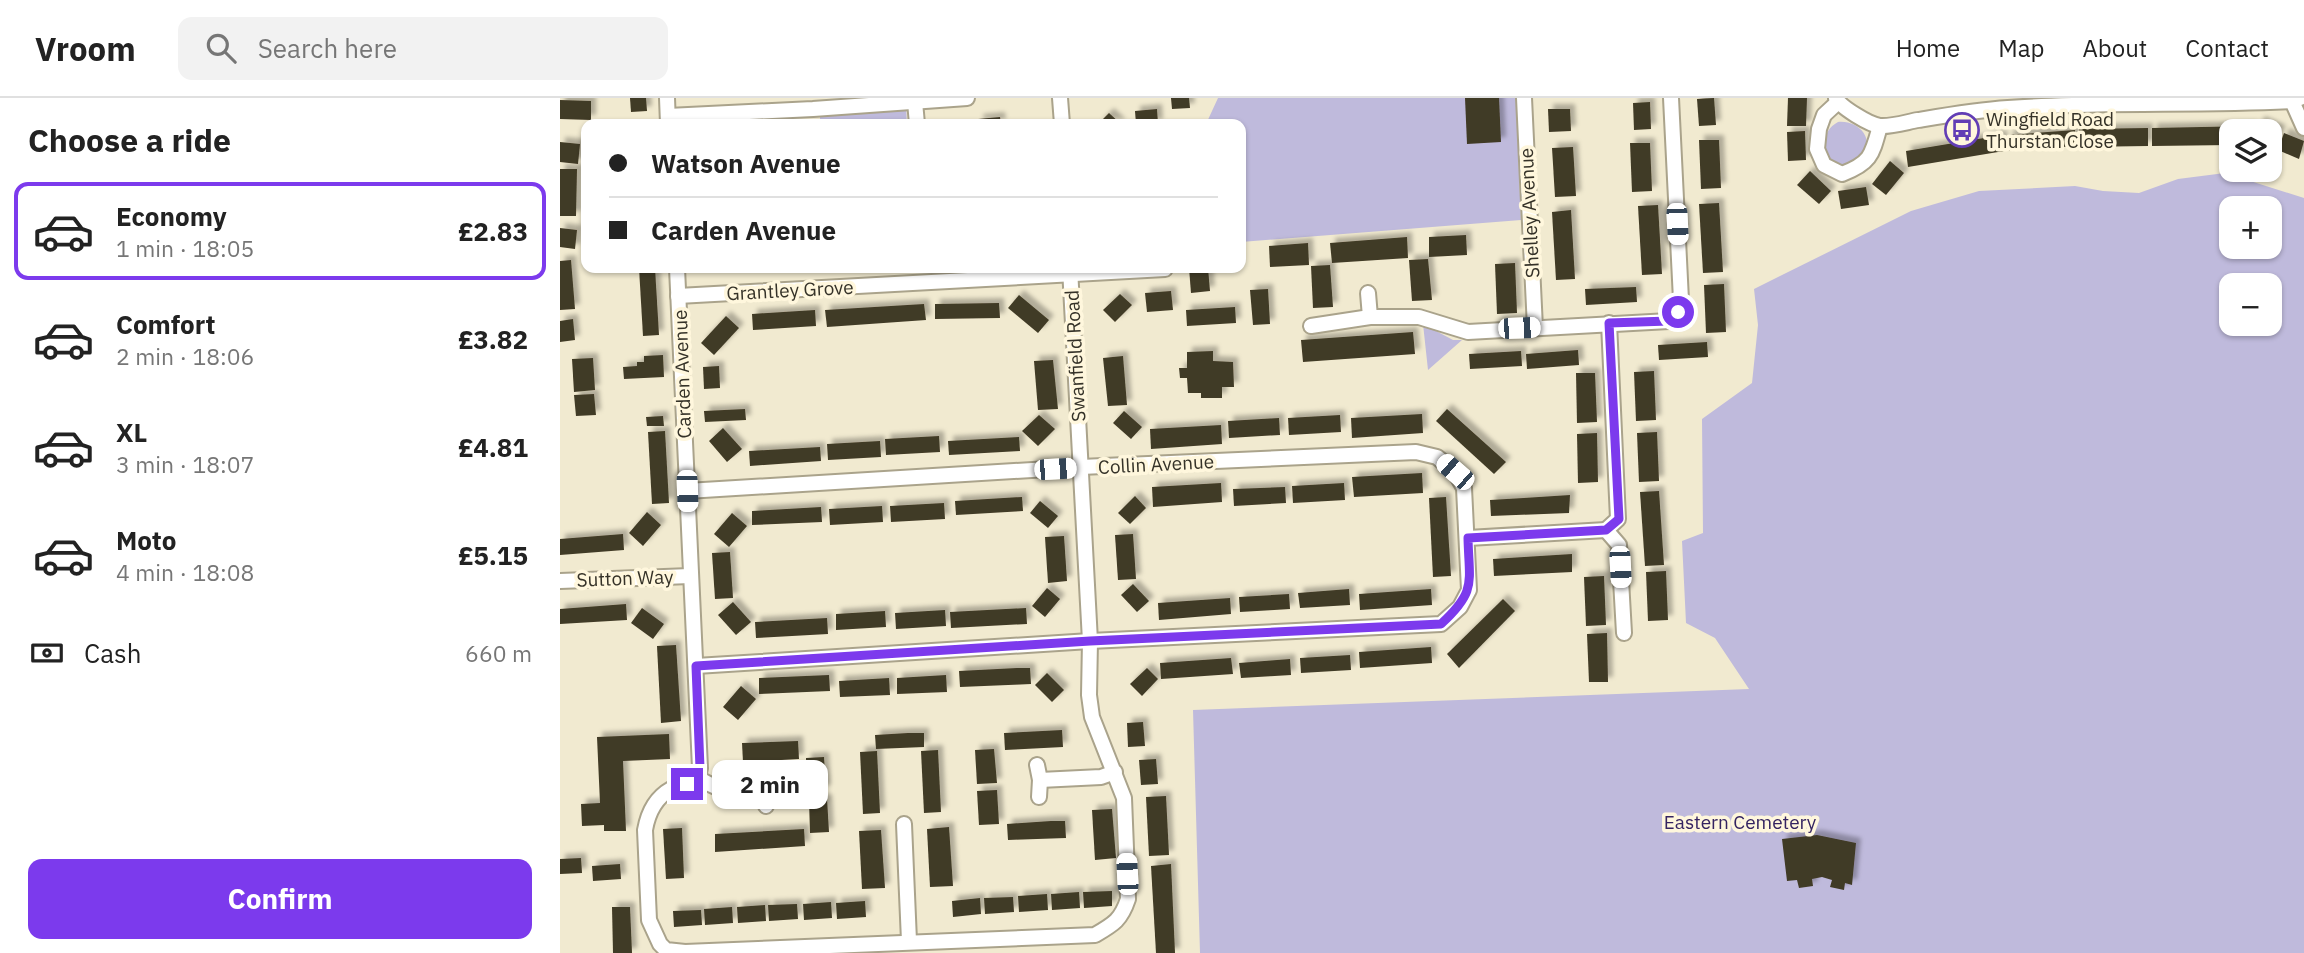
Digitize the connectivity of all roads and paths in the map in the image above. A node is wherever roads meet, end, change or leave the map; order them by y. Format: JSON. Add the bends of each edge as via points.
{"nodes":[{"id":1,"x":667,"y":98,"type":"edge"},
{"id":2,"x":967,"y":98,"type":"edge"},
{"id":3,"x":1060,"y":98,"type":"edge"},
{"id":4,"x":1524,"y":98,"type":"edge"},
{"id":5,"x":1671,"y":98,"type":"edge"},
{"id":6,"x":2296,"y":99,"type":"edge"},
{"id":7,"x":1837,"y":100,"type":"edge"},
{"id":8,"x":2253,"y":100,"type":"edge"},
{"id":9,"x":915,"y":102,"type":"junction"},
{"id":10,"x":1976,"y":104,"type":"edge"},
{"id":11,"x":813,"y":109,"type":"junction"},
{"id":12,"x":668,"y":119,"type":"edge"},
{"id":13,"x":681,"y":119,"type":"edge"},
{"id":14,"x":814,"y":119,"type":"edge"},
{"id":15,"x":917,"y":119,"type":"edge"},
{"id":16,"x":1062,"y":119,"type":"edge"},
{"id":17,"x":1880,"y":126,"type":"junction"},
{"id":18,"x":2304,"y":128,"type":"edge"},
{"id":19,"x":677,"y":273,"type":"edge"},
{"id":20,"x":1039,"y":273,"type":"edge"},
{"id":21,"x":1070,"y":273,"type":"edge"},
{"id":22,"x":1368,"y":293,"type":"dead end"},
{"id":23,"x":678,"y":296,"type":"junction"},
{"id":24,"x":1370,"y":317,"type":"junction"},
{"id":25,"x":1609,"y":323,"type":"junction"},
{"id":26,"x":1311,"y":326,"type":"dead end"},
{"id":27,"x":1535,"y":328,"type":"junction"},
{"id":28,"x":1082,"y":467,"type":"junction"},
{"id":29,"x":687,"y":491,"type":"junction"},
{"id":30,"x":1606,"y":530,"type":"junction"},
{"id":31,"x":1468,"y":538,"type":"junction"},
{"id":32,"x":690,"y":576,"type":"junction"},
{"id":33,"x":560,"y":581,"type":"edge"},
{"id":34,"x":1624,"y":633,"type":"dead end"},
{"id":35,"x":1090,"y":641,"type":"junction"},
{"id":36,"x":696,"y":666,"type":"junction"},
{"id":37,"x":1037,"y":765,"type":"dead end"},
{"id":38,"x":1115,"y":772,"type":"junction"},
{"id":39,"x":698,"y":778,"type":"junction"},
{"id":40,"x":1040,"y":780,"type":"junction"},
{"id":41,"x":1039,"y":797,"type":"dead end"},
{"id":42,"x":766,"y":806,"type":"dead end"},
{"id":43,"x":904,"y":824,"type":"dead end"},
{"id":44,"x":909,"y":941,"type":"junction"}],
"edges":[{"from":1,"to":12,"type":"street"},
{"from":2,"to":9,"type":"street"},
{"from":3,"to":16,"type":"street"},
{"from":4,"to":27,"type":"street","name":"Shelley Avenue"},
{"from":5,"to":25,"type":"street","via":[[1678,312],[1669,321]]},
{"from":6,"to":8,"type":"street"},
{"from":6,"to":18,"type":"street"},
{"from":7,"to":17,"type":"street"},
{"from":7,"to":17,"type":"street","via":[[1819,129],[1816,149],[1824,165],[1842,174],[1860,167],[1872,153]]},
{"from":8,"to":10,"type":"street","via":[[2215,105]]},
{"from":9,"to":11,"type":"street"},
{"from":9,"to":15,"type":"street"},
{"from":10,"to":17,"type":"street"},
{"from":11,"to":13,"type":"street"},
{"from":11,"to":14,"type":"street"},
{"from":19,"to":23,"type":"street","name":"Carden Avenue"},
{"from":20,"to":23,"type":"street","name":"Grantley Grove"},
{"from":21,"to":28,"type":"street","name":"Swanfield Road"},
{"from":22,"to":24,"type":"street"},
{"from":23,"to":29,"type":"street","name":"Carden Avenue"},
{"from":24,"to":26,"type":"street"},
{"from":24,"to":27,"type":"street","via":[[1419,317],[1468,332]]},
{"from":25,"to":27,"type":"street"},
{"from":25,"to":30,"type":"street","via":[[1619,519]]},
{"from":28,"to":29,"type":"street","name":"Collin Avenue"},
{"from":28,"to":31,"type":"street","name":"Collin Avenue","via":[[1416,452],[1437,457],[1455,472],[1464,488]]},
{"from":28,"to":35,"type":"street","name":"Swanfield Road"},
{"from":29,"to":32,"type":"street","name":"Carden Avenue"},
{"from":30,"to":31,"type":"street"},
{"from":30,"to":34,"type":"street","via":[[1619,545]]},
{"from":31,"to":35,"type":"street","via":[[1469,590],[1460,607],[1441,624]]},
{"from":32,"to":33,"type":"street","name":"Sutton Way"},
{"from":32,"to":36,"type":"street","name":"Carden Avenue"},
{"from":35,"to":36,"type":"street"},
{"from":35,"to":38,"type":"street","name":"Swanfield Road","via":[[1089,695],[1096,729]]},
{"from":36,"to":39,"type":"street","name":"Carden Avenue"},
{"from":37,"to":40,"type":"street"},
{"from":38,"to":40,"type":"street"},
{"from":38,"to":44,"type":"street","name":"Swanfield Road","via":[[1124,798],[1128,899],[1115,923],[1095,935]]},
{"from":39,"to":42,"type":"street","via":[[733,793],[765,785]]},
{"from":39,"to":44,"type":"street","name":"Swanfield Road","via":[[672,788],[647,816],[649,920],[666,950],[685,953]]},
{"from":40,"to":41,"type":"street"},
{"from":43,"to":44,"type":"street"}]}
